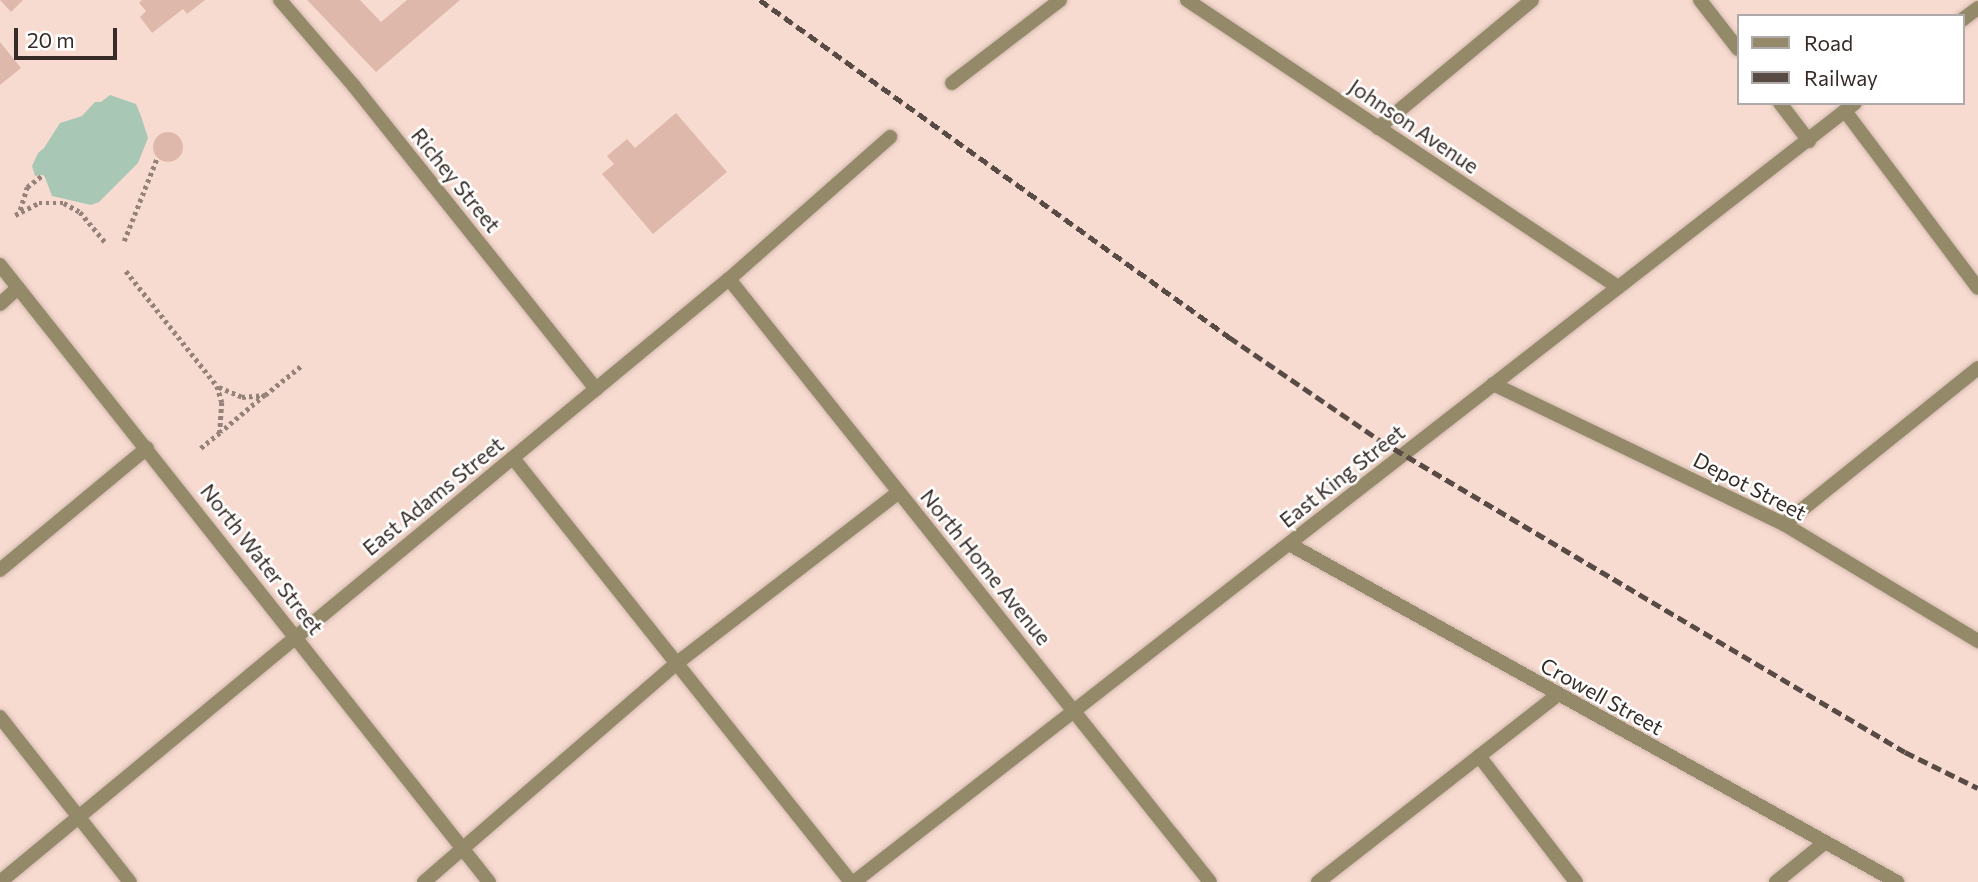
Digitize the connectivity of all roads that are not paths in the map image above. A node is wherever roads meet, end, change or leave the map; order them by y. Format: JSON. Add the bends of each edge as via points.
{"nodes":[{"id":1,"x":280,"y":0,"type":"edge"},
{"id":2,"x":1060,"y":0,"type":"edge"},
{"id":3,"x":1187,"y":0,"type":"edge"},
{"id":4,"x":1532,"y":0,"type":"edge"},
{"id":5,"x":1700,"y":0,"type":"edge"},
{"id":6,"x":1736,"y":46,"type":"edge"},
{"id":7,"x":952,"y":83,"type":"dead end"},
{"id":8,"x":1782,"y":105,"type":"edge"},
{"id":9,"x":1850,"y":107,"type":"edge"},
{"id":10,"x":1377,"y":128,"type":"junction"},
{"id":11,"x":890,"y":137,"type":"dead end"},
{"id":12,"x":1809,"y":141,"type":"junction"},
{"id":13,"x":0,"y":265,"type":"edge"},
{"id":14,"x":729,"y":279,"type":"junction"},
{"id":15,"x":1618,"y":287,"type":"junction"},
{"id":16,"x":18,"y":288,"type":"junction"},
{"id":17,"x":1978,"y":288,"type":"edge"},
{"id":18,"x":0,"y":304,"type":"edge"},
{"id":19,"x":1978,"y":368,"type":"edge"},
{"id":20,"x":1493,"y":384,"type":"junction"},
{"id":21,"x":596,"y":389,"type":"junction"},
{"id":22,"x":147,"y":448,"type":"junction"},
{"id":23,"x":513,"y":458,"type":"junction"},
{"id":24,"x":899,"y":492,"type":"junction"},
{"id":25,"x":1783,"y":524,"type":"junction"},
{"id":26,"x":1289,"y":544,"type":"junction"},
{"id":27,"x":0,"y":569,"type":"edge"},
{"id":28,"x":296,"y":635,"type":"junction"},
{"id":29,"x":1978,"y":641,"type":"edge"},
{"id":30,"x":677,"y":663,"type":"junction"},
{"id":31,"x":1558,"y":695,"type":"junction"},
{"id":32,"x":1074,"y":709,"type":"junction"},
{"id":33,"x":0,"y":717,"type":"edge"},
{"id":34,"x":1479,"y":756,"type":"junction"},
{"id":35,"x":78,"y":816,"type":"junction"},
{"id":36,"x":1823,"y":844,"type":"junction"},
{"id":37,"x":463,"y":849,"type":"junction"},
{"id":38,"x":0,"y":881,"type":"edge"},
{"id":39,"x":130,"y":882,"type":"edge"},
{"id":40,"x":424,"y":882,"type":"edge"},
{"id":41,"x":489,"y":882,"type":"edge"},
{"id":42,"x":852,"y":882,"type":"edge"},
{"id":43,"x":1210,"y":882,"type":"edge"},
{"id":44,"x":1318,"y":882,"type":"edge"},
{"id":45,"x":1576,"y":882,"type":"edge"},
{"id":46,"x":1776,"y":882,"type":"edge"},
{"id":47,"x":1897,"y":882,"type":"edge"}],
"edges":[{"from":1,"to":21,"type":"street","name":"Richey Street"},
{"from":2,"to":7,"type":"street"},
{"from":3,"to":10,"type":"street","name":"Johnson Avenue"},
{"from":4,"to":10,"type":"street"},
{"from":5,"to":6,"type":"street"},
{"from":8,"to":12,"type":"street"},
{"from":9,"to":12,"type":"street","name":"East King Street"},
{"from":9,"to":17,"type":"street"},
{"from":10,"to":15,"type":"street","name":"Johnson Avenue"},
{"from":11,"to":14,"type":"street","name":"East Adams Street"},
{"from":12,"to":15,"type":"street","name":"East King Street"},
{"from":13,"to":16,"type":"street","name":"North Water Street"},
{"from":14,"to":21,"type":"street","name":"East Adams Street"},
{"from":14,"to":24,"type":"street","name":"North Home Avenue"},
{"from":15,"to":20,"type":"street","name":"East King Street"},
{"from":16,"to":18,"type":"street"},
{"from":16,"to":22,"type":"street","name":"North Water Street"},
{"from":19,"to":25,"type":"street"},
{"from":20,"to":25,"type":"street","name":"Depot Street"},
{"from":20,"to":26,"type":"street","name":"East King Street"},
{"from":21,"to":23,"type":"street","name":"East Adams Street"},
{"from":22,"to":27,"type":"street"},
{"from":22,"to":28,"type":"street","name":"North Water Street"},
{"from":23,"to":28,"type":"street","name":"East Adams Street"},
{"from":23,"to":30,"type":"street"},
{"from":24,"to":30,"type":"street"},
{"from":24,"to":32,"type":"street","name":"North Home Avenue"},
{"from":25,"to":29,"type":"street","name":"Depot Street"},
{"from":26,"to":31,"type":"street","name":"Crowell Street"},
{"from":26,"to":32,"type":"street","name":"East King Street"},
{"from":28,"to":35,"type":"street","name":"East Adams Street"},
{"from":28,"to":37,"type":"street","name":"North Water Street"},
{"from":30,"to":37,"type":"street"},
{"from":30,"to":42,"type":"street"},
{"from":31,"to":34,"type":"street"},
{"from":31,"to":36,"type":"street","name":"Crowell Street"},
{"from":32,"to":42,"type":"street","name":"East King Street"},
{"from":32,"to":43,"type":"street","name":"North Home Avenue"},
{"from":33,"to":35,"type":"street"},
{"from":34,"to":44,"type":"street"},
{"from":34,"to":45,"type":"street"},
{"from":35,"to":38,"type":"street","name":"East Adams Street"},
{"from":35,"to":39,"type":"street"},
{"from":36,"to":46,"type":"street"},
{"from":36,"to":47,"type":"street","name":"Crowell Street"},
{"from":37,"to":40,"type":"street"},
{"from":37,"to":41,"type":"street","name":"North Water Street"}]}
